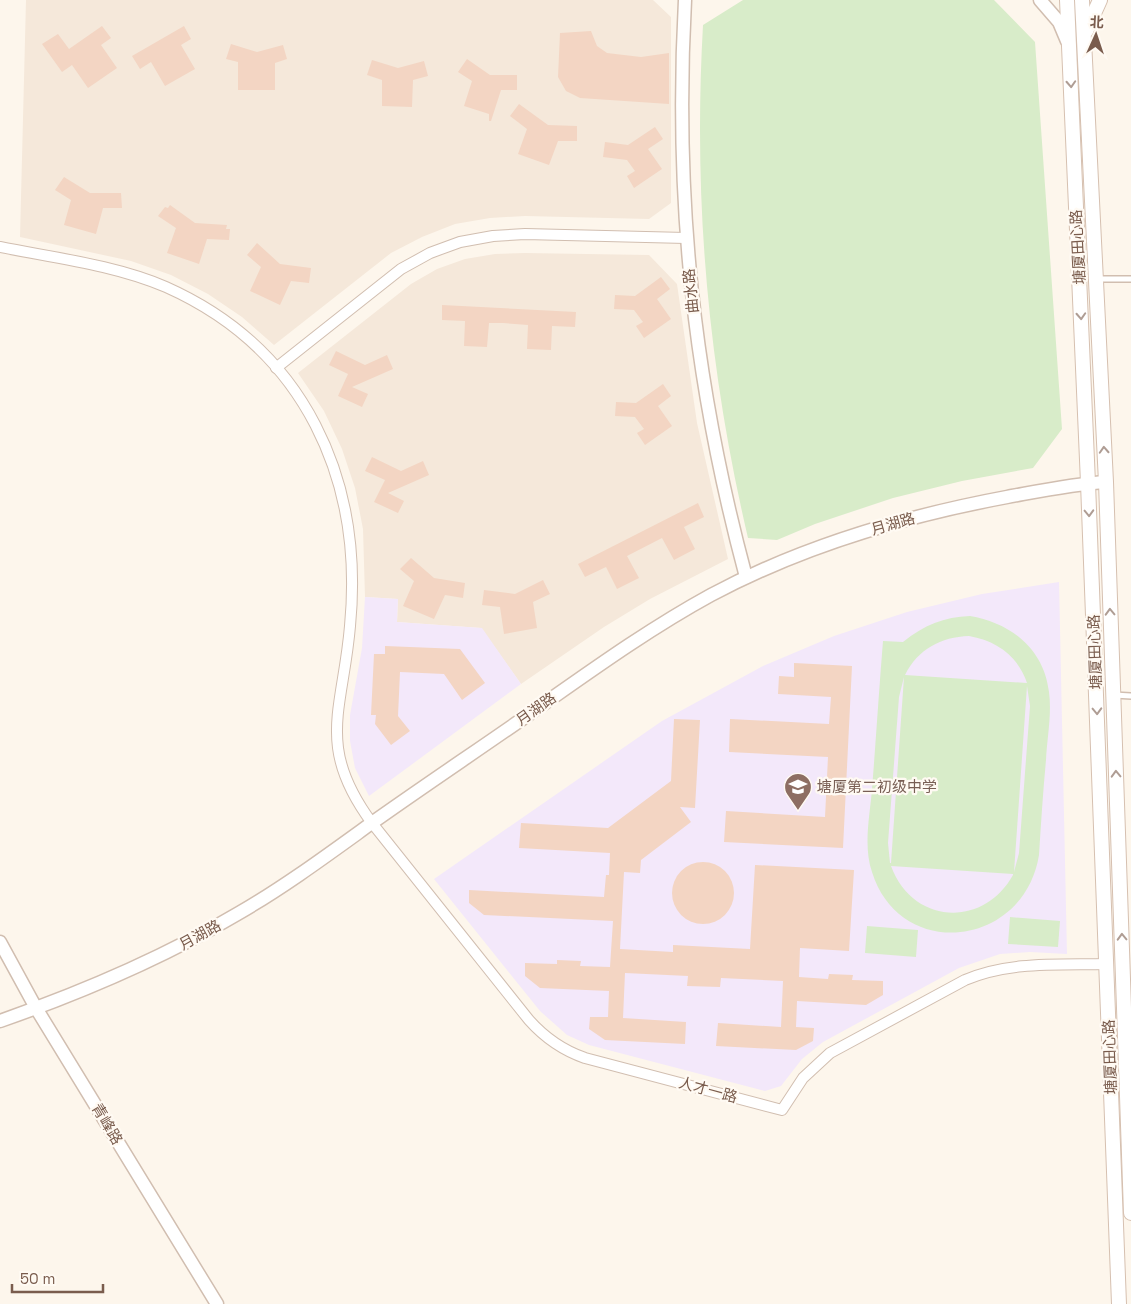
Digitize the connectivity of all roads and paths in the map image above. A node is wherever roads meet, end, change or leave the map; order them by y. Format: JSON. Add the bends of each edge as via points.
{"nodes":[{"id":1,"x":685,"y":0,"type":"edge"},
{"id":2,"x":1040,"y":0,"type":"edge"},
{"id":3,"x":1067,"y":0,"type":"edge"},
{"id":4,"x":1082,"y":0,"type":"edge"},
{"id":5,"x":1100,"y":0,"type":"edge"},
{"id":6,"x":1084,"y":44,"type":"junction"},
{"id":7,"x":1069,"y":45,"type":"junction"},
{"id":8,"x":686,"y":238,"type":"junction"},
{"id":9,"x":0,"y":247,"type":"edge"},
{"id":10,"x":1096,"y":278,"type":"junction"},
{"id":11,"x":1131,"y":279,"type":"edge"},
{"id":12,"x":276,"y":368,"type":"junction"},
{"id":13,"x":1106,"y":482,"type":"junction"},
{"id":14,"x":1088,"y":483,"type":"junction"},
{"id":15,"x":746,"y":577,"type":"junction"},
{"id":16,"x":1113,"y":695,"type":"junction"},
{"id":17,"x":1131,"y":696,"type":"edge"},
{"id":18,"x":372,"y":823,"type":"junction"},
{"id":19,"x":0,"y":942,"type":"edge"},
{"id":20,"x":1127,"y":963,"type":"edge"},
{"id":21,"x":1106,"y":964,"type":"junction"},
{"id":22,"x":36,"y":1008,"type":"junction"},
{"id":23,"x":0,"y":1021,"type":"edge"},
{"id":24,"x":1131,"y":1213,"type":"edge"},
{"id":25,"x":217,"y":1304,"type":"edge"},
{"id":26,"x":1119,"y":1304,"type":"edge"}],
"edges":[{"from":1,"to":8,"type":"street","name":"曲水路","via":[[681,100]]},
{"from":2,"to":7,"type":"street","via":[[1059,22]]},
{"from":3,"to":7,"type":"main road","name":"塘厦田心路"},
{"from":4,"to":6,"type":"main road","name":"塘厦田心路"},
{"from":5,"to":6,"type":"main road","via":[[1091,17]]},
{"from":6,"to":10,"type":"main road","name":"塘厦田心路"},
{"from":7,"to":14,"type":"main road","name":"塘厦田心路","one_way":true},
{"from":8,"to":12,"type":"street","via":[[525,234],[460,242],[401,269]]},
{"from":8,"to":15,"type":"street","name":"曲水路","via":[[694,323],[709,420]]},
{"from":9,"to":12,"type":"street","via":[[128,274],[165,287],[201,305],[234,328]]},
{"from":10,"to":11,"type":"lane"},
{"from":13,"to":10,"type":"main road","name":"塘厦田心路","one_way":true},
{"from":12,"to":18,"type":"street","via":[[312,418],[342,491],[350,530],[352,608],[336,713],[336,743],[342,772],[350,790]]},
{"from":13,"to":14,"type":"street","name":"月湖路"},
{"from":16,"to":13,"type":"main road","name":"塘厦田心路","one_way":true},
{"from":14,"to":15,"type":"street","name":"月湖路","via":[[977,502],[915,517],[786,559]]},
{"from":14,"to":21,"type":"main road","name":"塘厦田心路","one_way":true},
{"from":15,"to":18,"type":"street","name":"月湖路","via":[[612,655]]},
{"from":16,"to":17,"type":"lane"},
{"from":20,"to":16,"type":"main road","name":"塘厦田心路","one_way":true},
{"from":18,"to":21,"type":"street","name":"人才一路","via":[[529,1020],[554,1043],[585,1058],[782,1110],[803,1078],[826,1057],[965,980],[988,971],[1016,966]]},
{"from":18,"to":22,"type":"street","name":"月湖路","via":[[296,878],[202,934],[150,962]]},
{"from":19,"to":22,"type":"street","name":"青峰路"},
{"from":20,"to":24,"type":"main road","name":"塘厦田心路"},
{"from":21,"to":26,"type":"main road","name":"塘厦田心路"},
{"from":22,"to":23,"type":"street","name":"月湖路"},
{"from":22,"to":25,"type":"street","name":"青峰路"}]}
